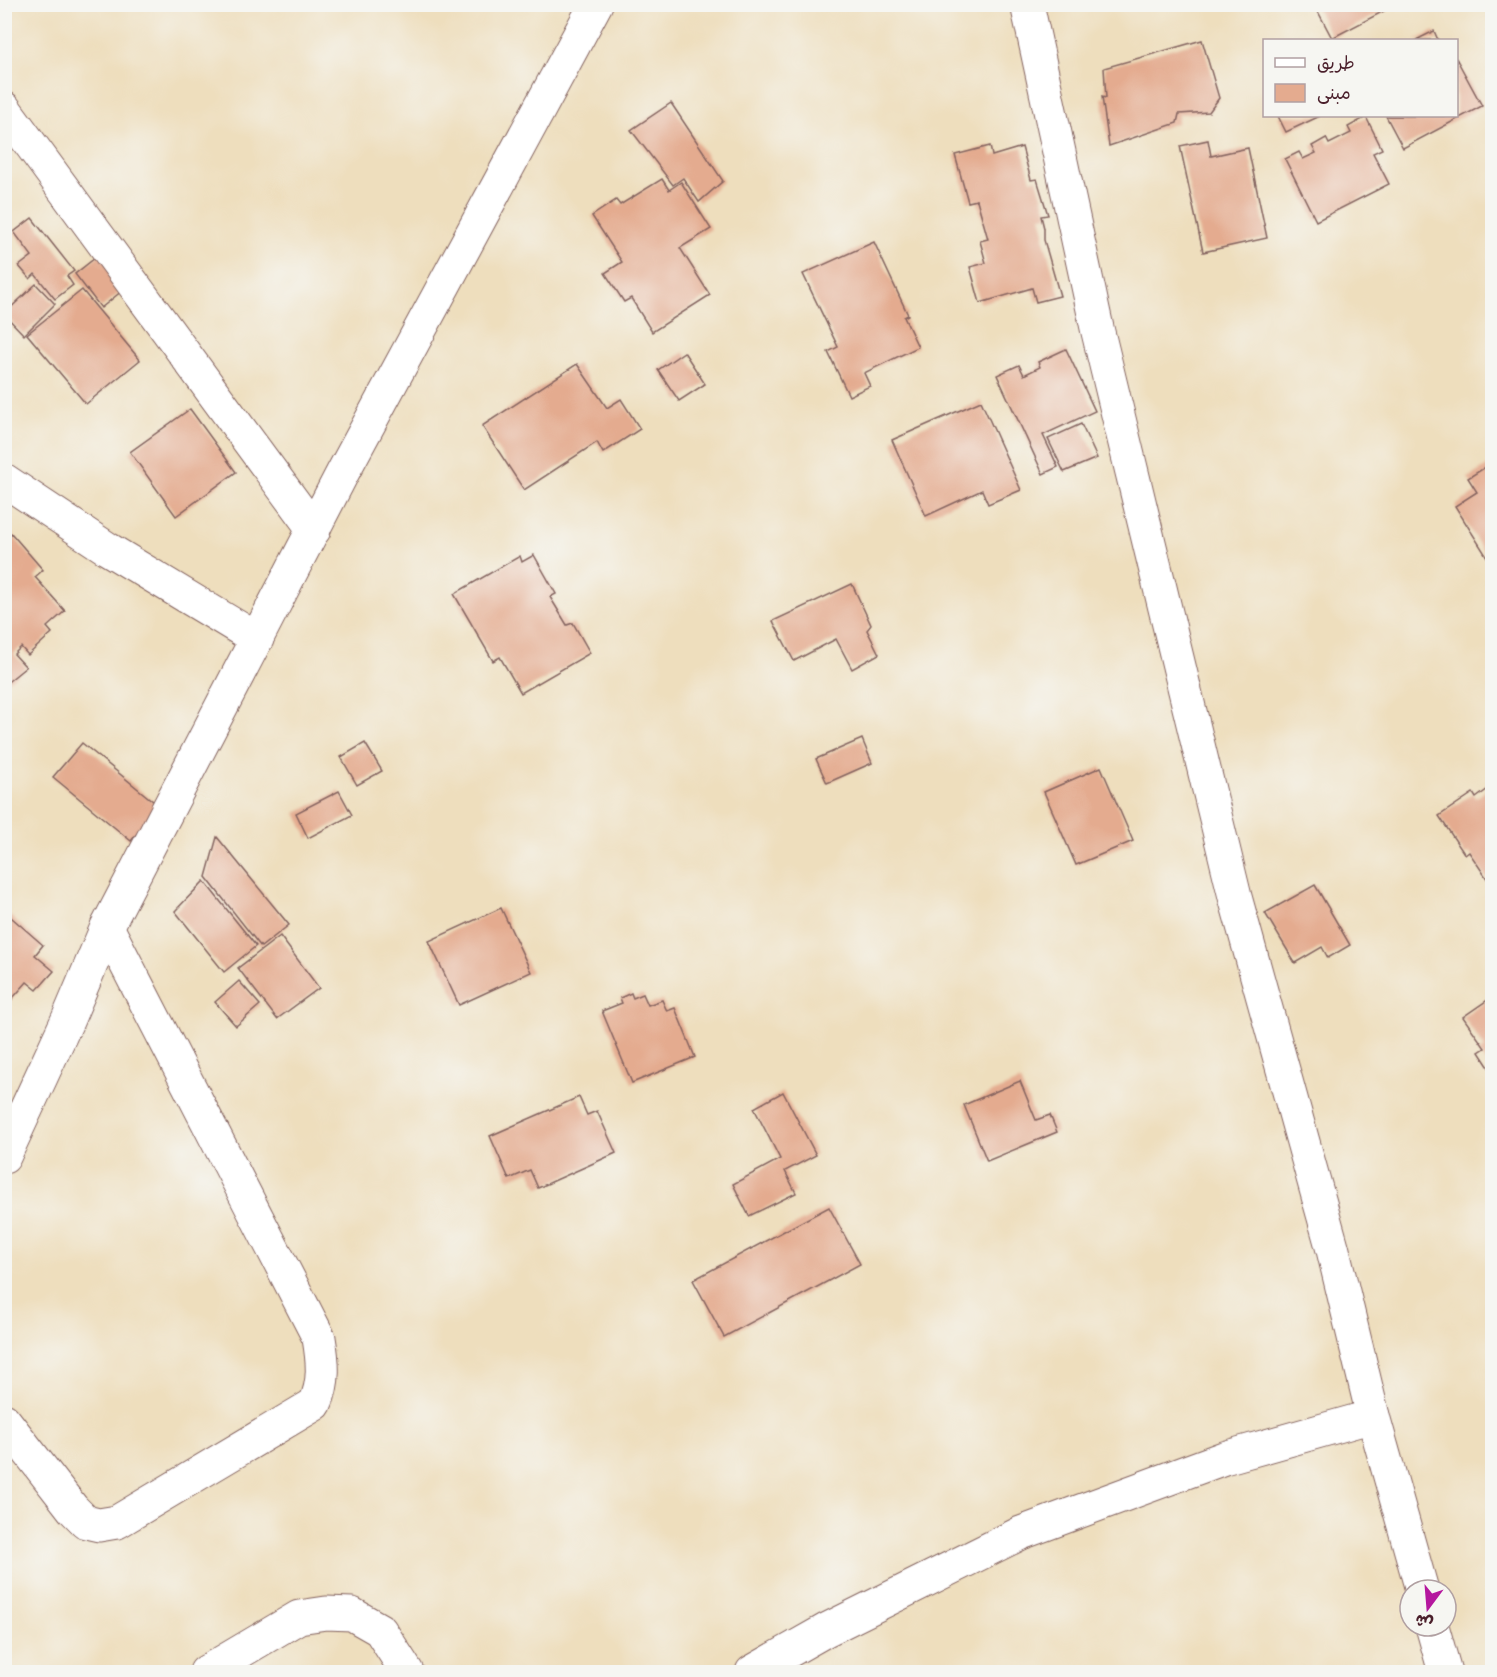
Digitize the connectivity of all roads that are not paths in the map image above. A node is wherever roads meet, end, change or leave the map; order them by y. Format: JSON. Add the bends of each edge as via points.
{"nodes":[{"id":1,"x":596,"y":4,"type":"edge"},
{"id":2,"x":1027,"y":4,"type":"edge"},
{"id":3,"x":4,"y":108,"type":"edge"},
{"id":4,"x":4,"y":480,"type":"edge"},
{"id":5,"x":314,"y":530,"type":"junction"},
{"id":6,"x":257,"y":639,"type":"junction"},
{"id":7,"x":107,"y":927,"type":"junction"},
{"id":8,"x":4,"y":1157,"type":"edge"},
{"id":9,"x":1373,"y":1416,"type":"junction"},
{"id":10,"x":4,"y":1420,"type":"edge"},
{"id":11,"x":1419,"y":1578,"type":"edge"},
{"id":12,"x":1435,"y":1638,"type":"edge"},
{"id":13,"x":206,"y":1672,"type":"edge"},
{"id":14,"x":407,"y":1672,"type":"edge"},
{"id":15,"x":752,"y":1672,"type":"edge"},
{"id":16,"x":1445,"y":1672,"type":"edge"}],
"edges":[{"from":1,"to":5,"type":"street"},
{"from":2,"to":9,"type":"street","via":[[1097,328],[1235,897],[1334,1250]]},
{"from":3,"to":5,"type":"street"},
{"from":4,"to":6,"type":"street","via":[[108,549]]},
{"from":5,"to":6,"type":"street"},
{"from":6,"to":7,"type":"street"},
{"from":7,"to":8,"type":"street"},
{"from":7,"to":10,"type":"street","via":[[319,1338],[324,1368],[321,1390],[315,1404],[117,1522],[99,1525],[86,1522],[73,1509]]},
{"from":9,"to":11,"type":"street"},
{"from":9,"to":15,"type":"street","via":[[1224,1458],[1021,1533],[826,1630]]},
{"from":12,"to":16,"type":"street"},
{"from":13,"to":14,"type":"street","via":[[299,1617],[326,1613],[351,1614],[380,1630]]}]}
